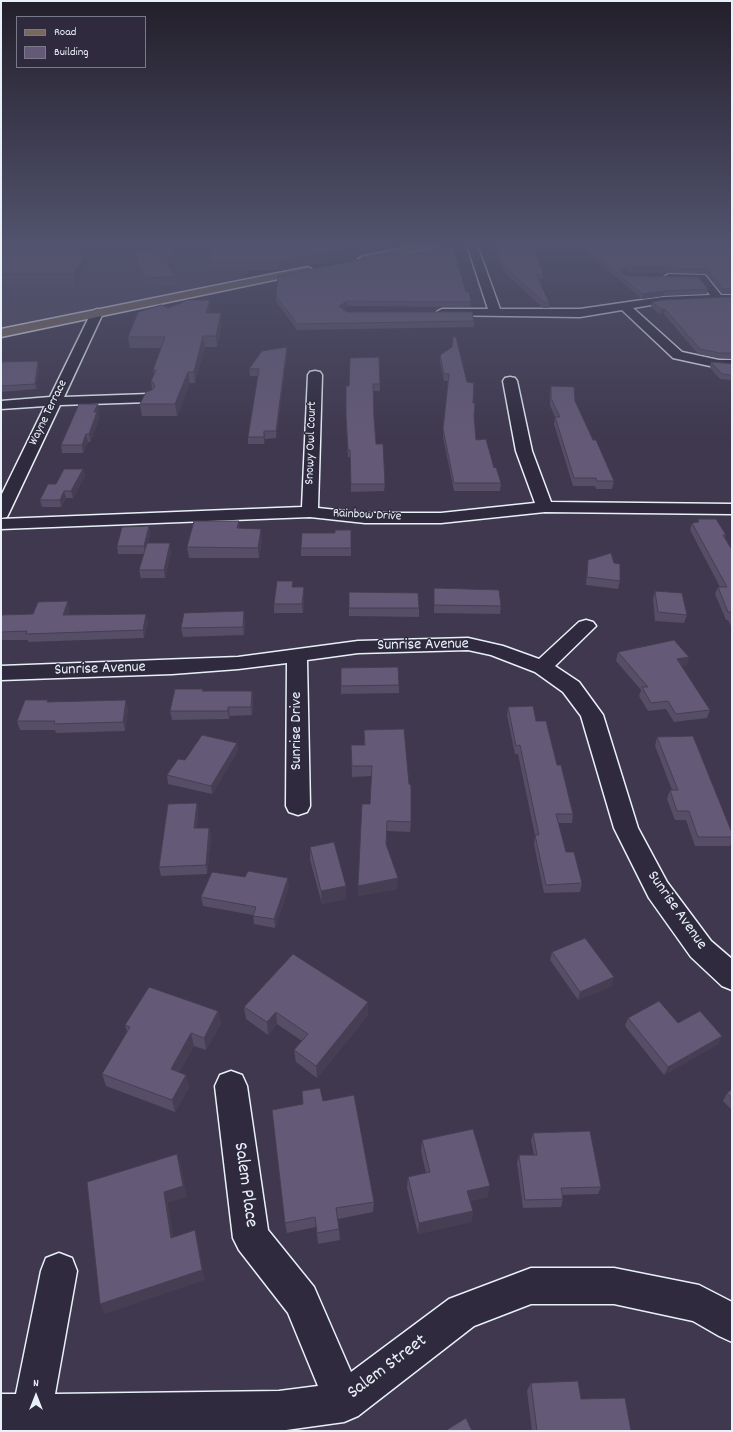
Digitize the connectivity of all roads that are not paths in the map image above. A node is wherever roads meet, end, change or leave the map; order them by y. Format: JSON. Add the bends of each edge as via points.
{"nodes":[{"id":1,"x":103,"y":312,"type":"edge"},
{"id":2,"x":587,"y":312,"type":"edge"},
{"id":3,"x":630,"y":312,"type":"edge"},
{"id":4,"x":97,"y":313,"type":"junction"},
{"id":5,"x":433,"y":313,"type":"edge"},
{"id":6,"x":496,"y":313,"type":"joint"},
{"id":7,"x":1,"y":333,"type":"edge"},
{"id":8,"x":732,"y":364,"type":"edge"},
{"id":9,"x":315,"y":375,"type":"dead end"},
{"id":10,"x":510,"y":381,"type":"dead end"},
{"id":11,"x":149,"y":398,"type":"edge"},
{"id":12,"x":55,"y":401,"type":"junction"},
{"id":13,"x":1,"y":405,"type":"edge"},
{"id":14,"x":545,"y":507,"type":"junction"},
{"id":15,"x":732,"y":509,"type":"edge"},
{"id":16,"x":310,"y":512,"type":"junction"},
{"id":17,"x":1,"y":513,"type":"edge"},
{"id":18,"x":1,"y":524,"type":"edge"},
{"id":19,"x":586,"y":626,"type":"dead end"},
{"id":20,"x":298,"y":655,"type":"junction"},
{"id":21,"x":542,"y":667,"type":"junction"},
{"id":22,"x":1,"y":673,"type":"edge"},
{"id":23,"x":298,"y":806,"type":"dead end"},
{"id":24,"x":732,"y":977,"type":"edge"},
{"id":25,"x":231,"y":1086,"type":"dead end"},
{"id":26,"x":58,"y":1271,"type":"dead end"},
{"id":27,"x":732,"y":1323,"type":"edge"},
{"id":28,"x":344,"y":1402,"type":"junction"},
{"id":29,"x":20,"y":1420,"type":"edge"}],
"edges":[{"from":1,"to":4,"type":"main road"},
{"from":2,"to":6,"type":"street"},
{"from":3,"to":8,"type":"street","via":[[678,355]]},
{"from":4,"to":7,"type":"main road"},
{"from":4,"to":12,"type":"street","name":"Wayne Terrace"},
{"from":5,"to":6,"type":"street"},
{"from":9,"to":16,"type":"street","name":"Snowy Owl Court"},
{"from":10,"to":14,"type":"street","via":[[524,451]]},
{"from":11,"to":12,"type":"street"},
{"from":12,"to":13,"type":"street"},
{"from":12,"to":17,"type":"street","name":"Wayne Terrace"},
{"from":14,"to":15,"type":"street","name":"Rainbow Drive"},
{"from":14,"to":16,"type":"street","name":"Rainbow Drive","via":[[441,518],[365,518]]},
{"from":16,"to":18,"type":"street","name":"Rainbow Drive"},
{"from":19,"to":21,"type":"street"},
{"from":20,"to":21,"type":"street","name":"Sunrise Avenue","via":[[358,647],[468,644],[496,650]]},
{"from":20,"to":22,"type":"street","name":"Sunrise Avenue","via":[[238,663]]},
{"from":20,"to":23,"type":"street","name":"Sunrise Drive"},
{"from":21,"to":24,"type":"street","name":"Sunrise Avenue","via":[[571,687],[592,715],[626,828],[658,890],[701,949]]},
{"from":25,"to":28,"type":"street","name":"Salem Place","via":[[251,1238],[301,1300]]},
{"from":26,"to":29,"type":"street"},
{"from":27,"to":28,"type":"street","name":"Salem Street","via":[[699,1304],[614,1286],[531,1286],[462,1312]]},
{"from":28,"to":29,"type":"street","name":"Salem Street","via":[[279,1411]]}]}
